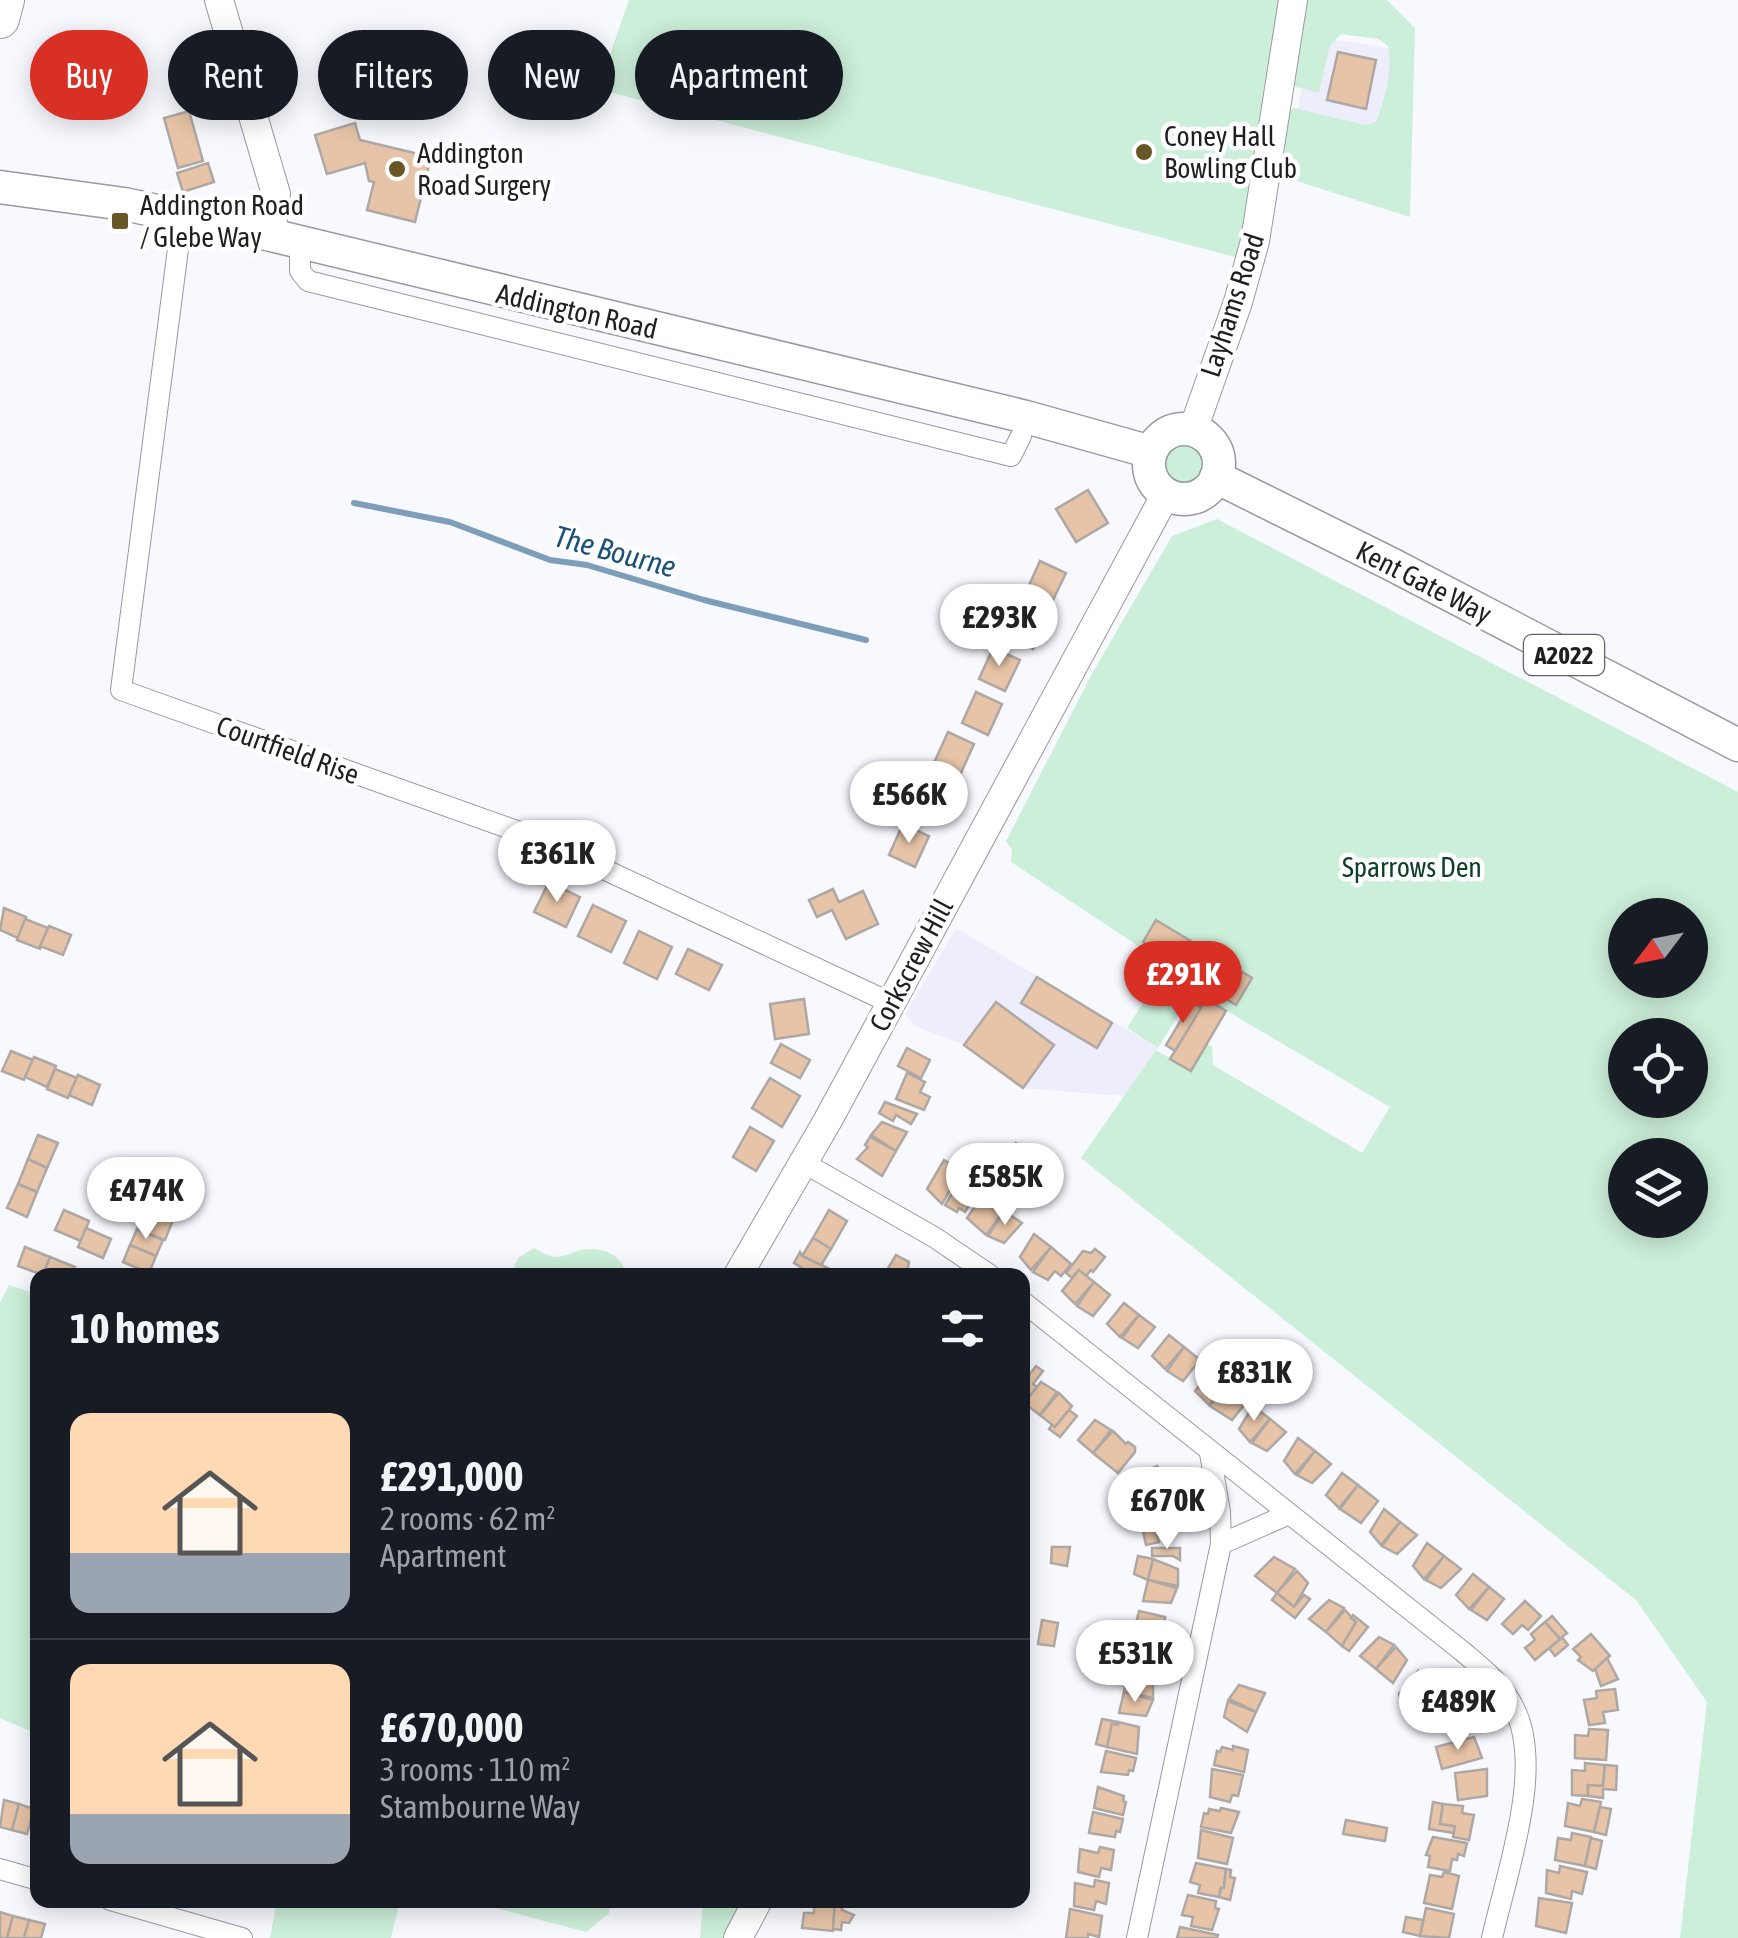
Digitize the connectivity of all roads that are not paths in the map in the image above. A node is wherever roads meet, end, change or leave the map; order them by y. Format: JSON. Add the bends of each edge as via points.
{"nodes":[{"id":1,"x":5,"y":0,"type":"edge"},
{"id":2,"x":219,"y":0,"type":"edge"},
{"id":3,"x":1292,"y":0,"type":"edge"},
{"id":4,"x":0,"y":19,"type":"edge"},
{"id":5,"x":0,"y":187,"type":"edge"},
{"id":6,"x":182,"y":218,"type":"junction"},
{"id":7,"x":286,"y":240,"type":"junction"},
{"id":8,"x":1193,"y":430,"type":"junction"},
{"id":9,"x":1021,"y":436,"type":"dead end"},
{"id":10,"x":1150,"y":452,"type":"junction"},
{"id":11,"x":1216,"y":478,"type":"junction"},
{"id":12,"x":1166,"y":494,"type":"junction"},
{"id":13,"x":1738,"y":745,"type":"edge"},
{"id":14,"x":891,"y":1002,"type":"junction"},
{"id":15,"x":804,"y":1163,"type":"junction"},
{"id":16,"x":742,"y":1268,"type":"edge"},
{"id":17,"x":980,"y":1268,"type":"edge"},
{"id":18,"x":1030,"y":1307,"type":"edge"},
{"id":19,"x":1210,"y":1453,"type":"junction"},
{"id":20,"x":1289,"y":1514,"type":"junction"},
{"id":21,"x":1221,"y":1544,"type":"junction"},
{"id":22,"x":0,"y":1869,"type":"edge"},
{"id":23,"x":30,"y":1878,"type":"edge"},
{"id":24,"x":138,"y":1908,"type":"edge"},
{"id":25,"x":754,"y":1908,"type":"edge"},
{"id":26,"x":242,"y":1938,"type":"edge"},
{"id":27,"x":738,"y":1938,"type":"edge"},
{"id":28,"x":1136,"y":1938,"type":"edge"},
{"id":29,"x":1492,"y":1938,"type":"edge"}],
"edges":[{"from":1,"to":4,"type":"highway"},
{"from":2,"to":7,"type":"street"},
{"from":3,"to":8,"type":"street","name":"Layhams Road","via":[[1255,242]]},
{"from":5,"to":6,"type":"main road","name":"Addington Road"},
{"from":6,"to":7,"type":"main road","name":"Addington Road"},
{"from":6,"to":14,"type":"street","name":"Courtfield Rise","via":[[121,690],[539,840]]},
{"from":7,"to":9,"type":"street","via":[[308,281],[1011,456]]},
{"from":7,"to":10,"type":"main road","name":"Addington Road"},
{"from":8,"to":10,"type":"main road","via":[[1166,434]]},
{"from":8,"to":11,"type":"main road","via":[[1216,450]]},
{"from":10,"to":12,"type":"main road","via":[[1151,476]]},
{"from":11,"to":12,"type":"main road","via":[[1199,496]]},
{"from":11,"to":13,"type":"main road","name":"Kent Gate Way","number":"A2022"},
{"from":12,"to":14,"type":"street","name":"Corkscrew Hill"},
{"from":14,"to":15,"type":"street","name":"Corkscrew Hill"},
{"from":15,"to":16,"type":"street","name":"Corkscrew Hill"},
{"from":15,"to":17,"type":"street"},
{"from":18,"to":19,"type":"street"},
{"from":19,"to":20,"type":"street"},
{"from":19,"to":21,"type":"street"},
{"from":20,"to":21,"type":"street"},
{"from":20,"to":29,"type":"street","via":[[1489,1673],[1516,1712],[1526,1783]]},
{"from":21,"to":28,"type":"street"},
{"from":22,"to":23,"type":"street"},
{"from":24,"to":26,"type":"street"},
{"from":25,"to":27,"type":"street"}]}
